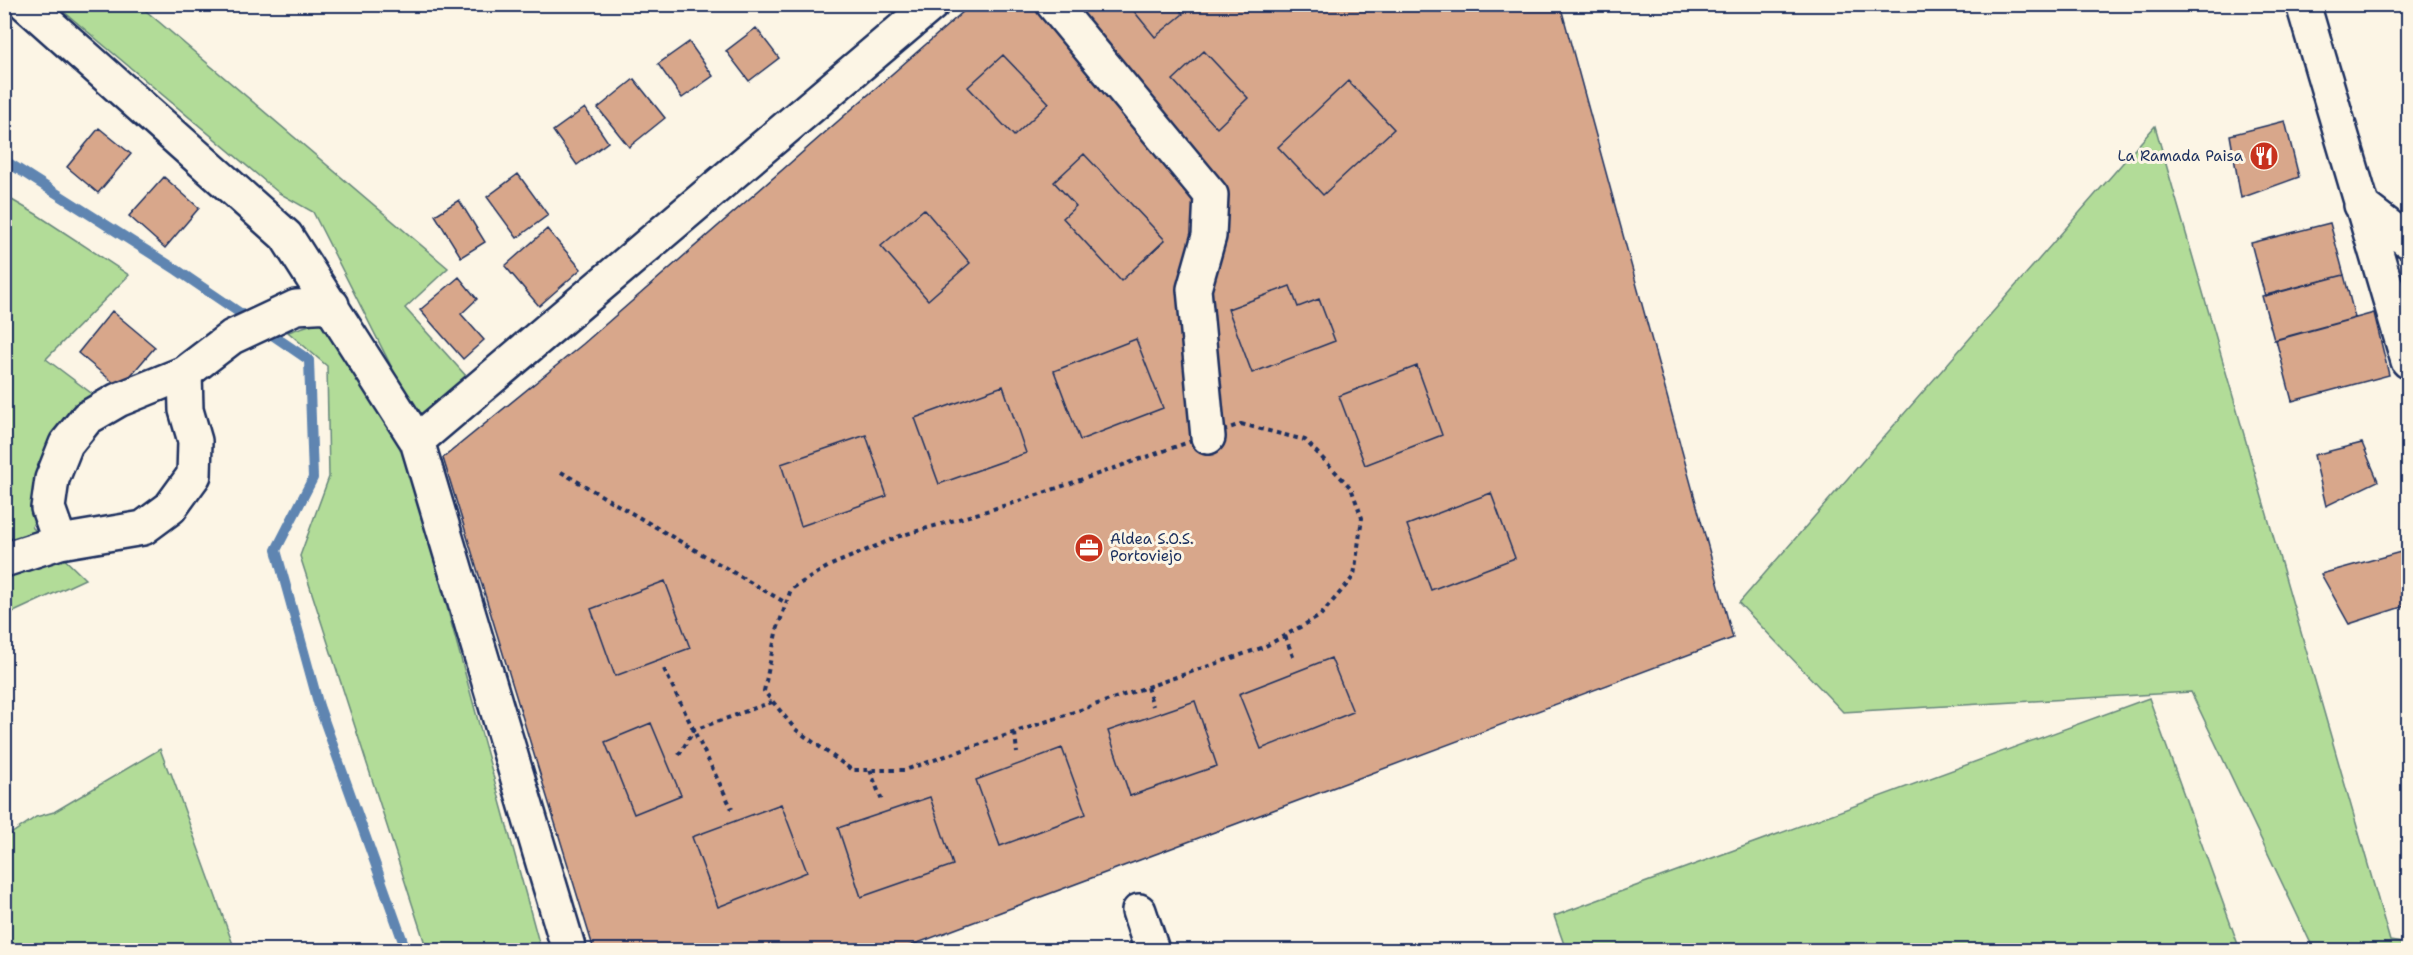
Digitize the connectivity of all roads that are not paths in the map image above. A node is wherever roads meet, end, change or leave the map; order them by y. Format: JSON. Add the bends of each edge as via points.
{"nodes":[{"id":1,"x":26,"y":4,"type":"edge"},
{"id":2,"x":932,"y":4,"type":"edge"},
{"id":3,"x":1053,"y":4,"type":"edge"},
{"id":4,"x":2302,"y":4,"type":"edge"},
{"id":5,"x":2361,"y":206,"type":"junction"},
{"id":6,"x":2409,"y":241,"type":"edge"},
{"id":7,"x":332,"y":305,"type":"junction"},
{"id":8,"x":2409,"y":361,"type":"edge"},
{"id":9,"x":185,"y":373,"type":"junction"},
{"id":10,"x":1208,"y":437,"type":"road end"},
{"id":11,"x":417,"y":441,"type":"junction"},
{"id":12,"x":60,"y":542,"type":"junction"},
{"id":13,"x":4,"y":560,"type":"edge"},
{"id":14,"x":1139,"y":911,"type":"dead end"},
{"id":15,"x":569,"y":951,"type":"edge"},
{"id":16,"x":1152,"y":951,"type":"edge"}],
"edges":[{"from":1,"to":7,"type":"street","via":[[286,236]]},
{"from":2,"to":11,"type":"street"},
{"from":3,"to":10,"type":"street","via":[[1210,195],[1209,236],[1194,289]]},
{"from":4,"to":5,"type":"street"},
{"from":5,"to":6,"type":"street"},
{"from":5,"to":8,"type":"street"},
{"from":7,"to":9,"type":"street","via":[[296,307],[232,338]]},
{"from":7,"to":11,"type":"street"},
{"from":9,"to":12,"type":"street","via":[[118,400],[87,418],[66,444],[52,479],[48,508]]},
{"from":9,"to":12,"type":"street","via":[[186,410],[195,441],[194,475],[170,508],[143,528]]},
{"from":11,"to":15,"type":"street"},
{"from":12,"to":13,"type":"street"},
{"from":14,"to":16,"type":"street"}]}
